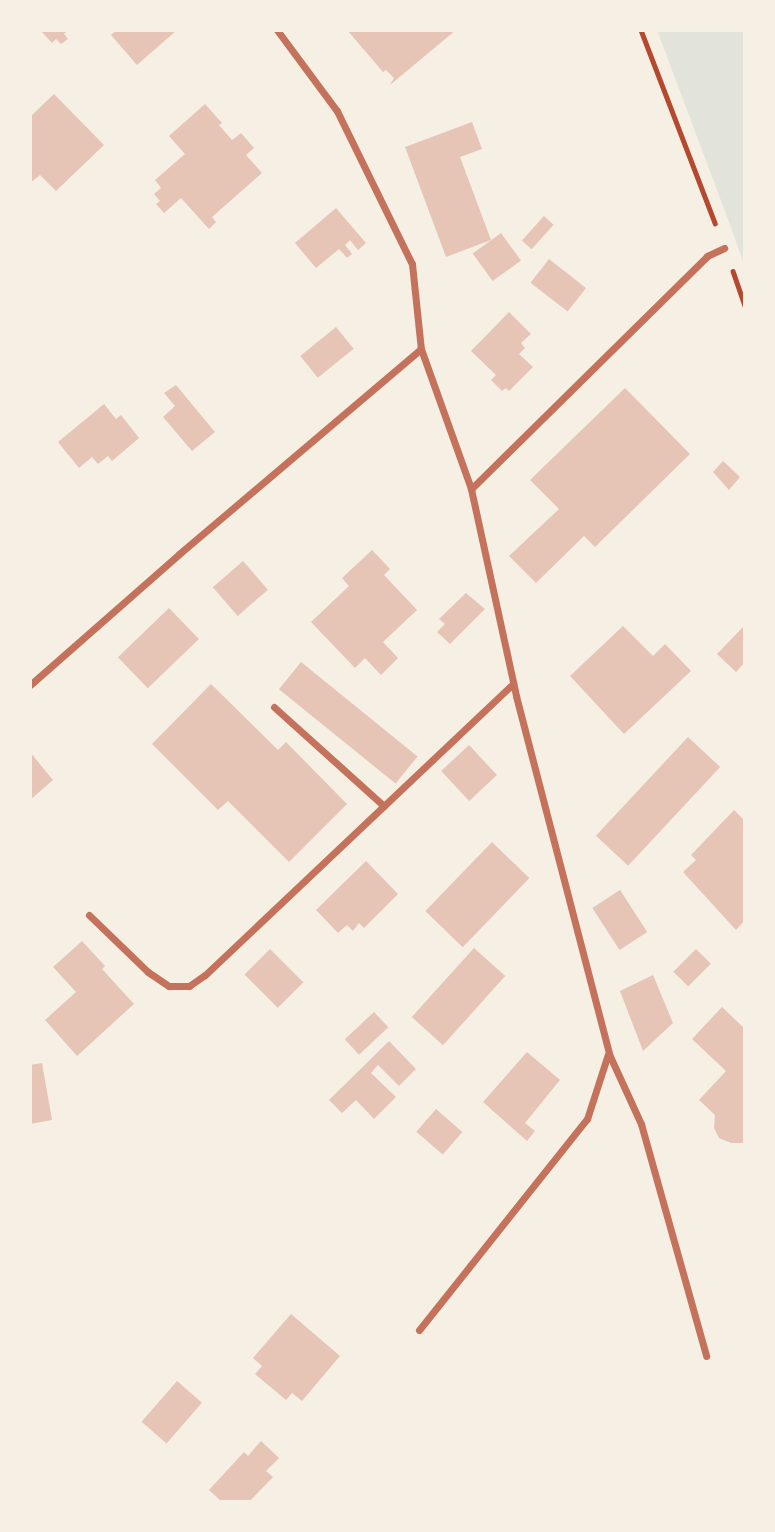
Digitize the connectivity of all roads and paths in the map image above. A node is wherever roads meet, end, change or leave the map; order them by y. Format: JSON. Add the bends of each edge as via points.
{"nodes":[{"id":1,"x":277,"y":30,"type":"edge"},
{"id":2,"x":641,"y":30,"type":"edge"},
{"id":3,"x":724,"y":248,"type":"junction"},
{"id":4,"x":745,"y":306,"type":"edge"},
{"id":5,"x":421,"y":349,"type":"junction"},
{"id":6,"x":471,"y":489,"type":"junction"},
{"id":7,"x":513,"y":684,"type":"junction"},
{"id":8,"x":30,"y":685,"type":"edge"},
{"id":9,"x":274,"y":707,"type":"dead end"},
{"id":10,"x":384,"y":806,"type":"junction"},
{"id":11,"x":89,"y":915,"type":"dead end"},
{"id":12,"x":608,"y":1054,"type":"junction"},
{"id":13,"x":419,"y":1329,"type":"dead end"},
{"id":14,"x":706,"y":1356,"type":"dead end"}],
"edges":[{"from":1,"to":5,"type":"street","via":[[337,111],[412,264]]},
{"from":2,"to":3,"type":"path"},
{"from":3,"to":4,"type":"path"},
{"from":3,"to":6,"type":"street","via":[[706,256]]},
{"from":5,"to":6,"type":"street"},
{"from":5,"to":8,"type":"street"},
{"from":6,"to":7,"type":"street"},
{"from":7,"to":10,"type":"street"},
{"from":7,"to":12,"type":"street"},
{"from":9,"to":10,"type":"street"},
{"from":10,"to":11,"type":"street","via":[[189,986],[169,986],[148,972]]},
{"from":12,"to":13,"type":"street","via":[[587,1119]]},
{"from":12,"to":14,"type":"street","via":[[641,1124]]}]}
